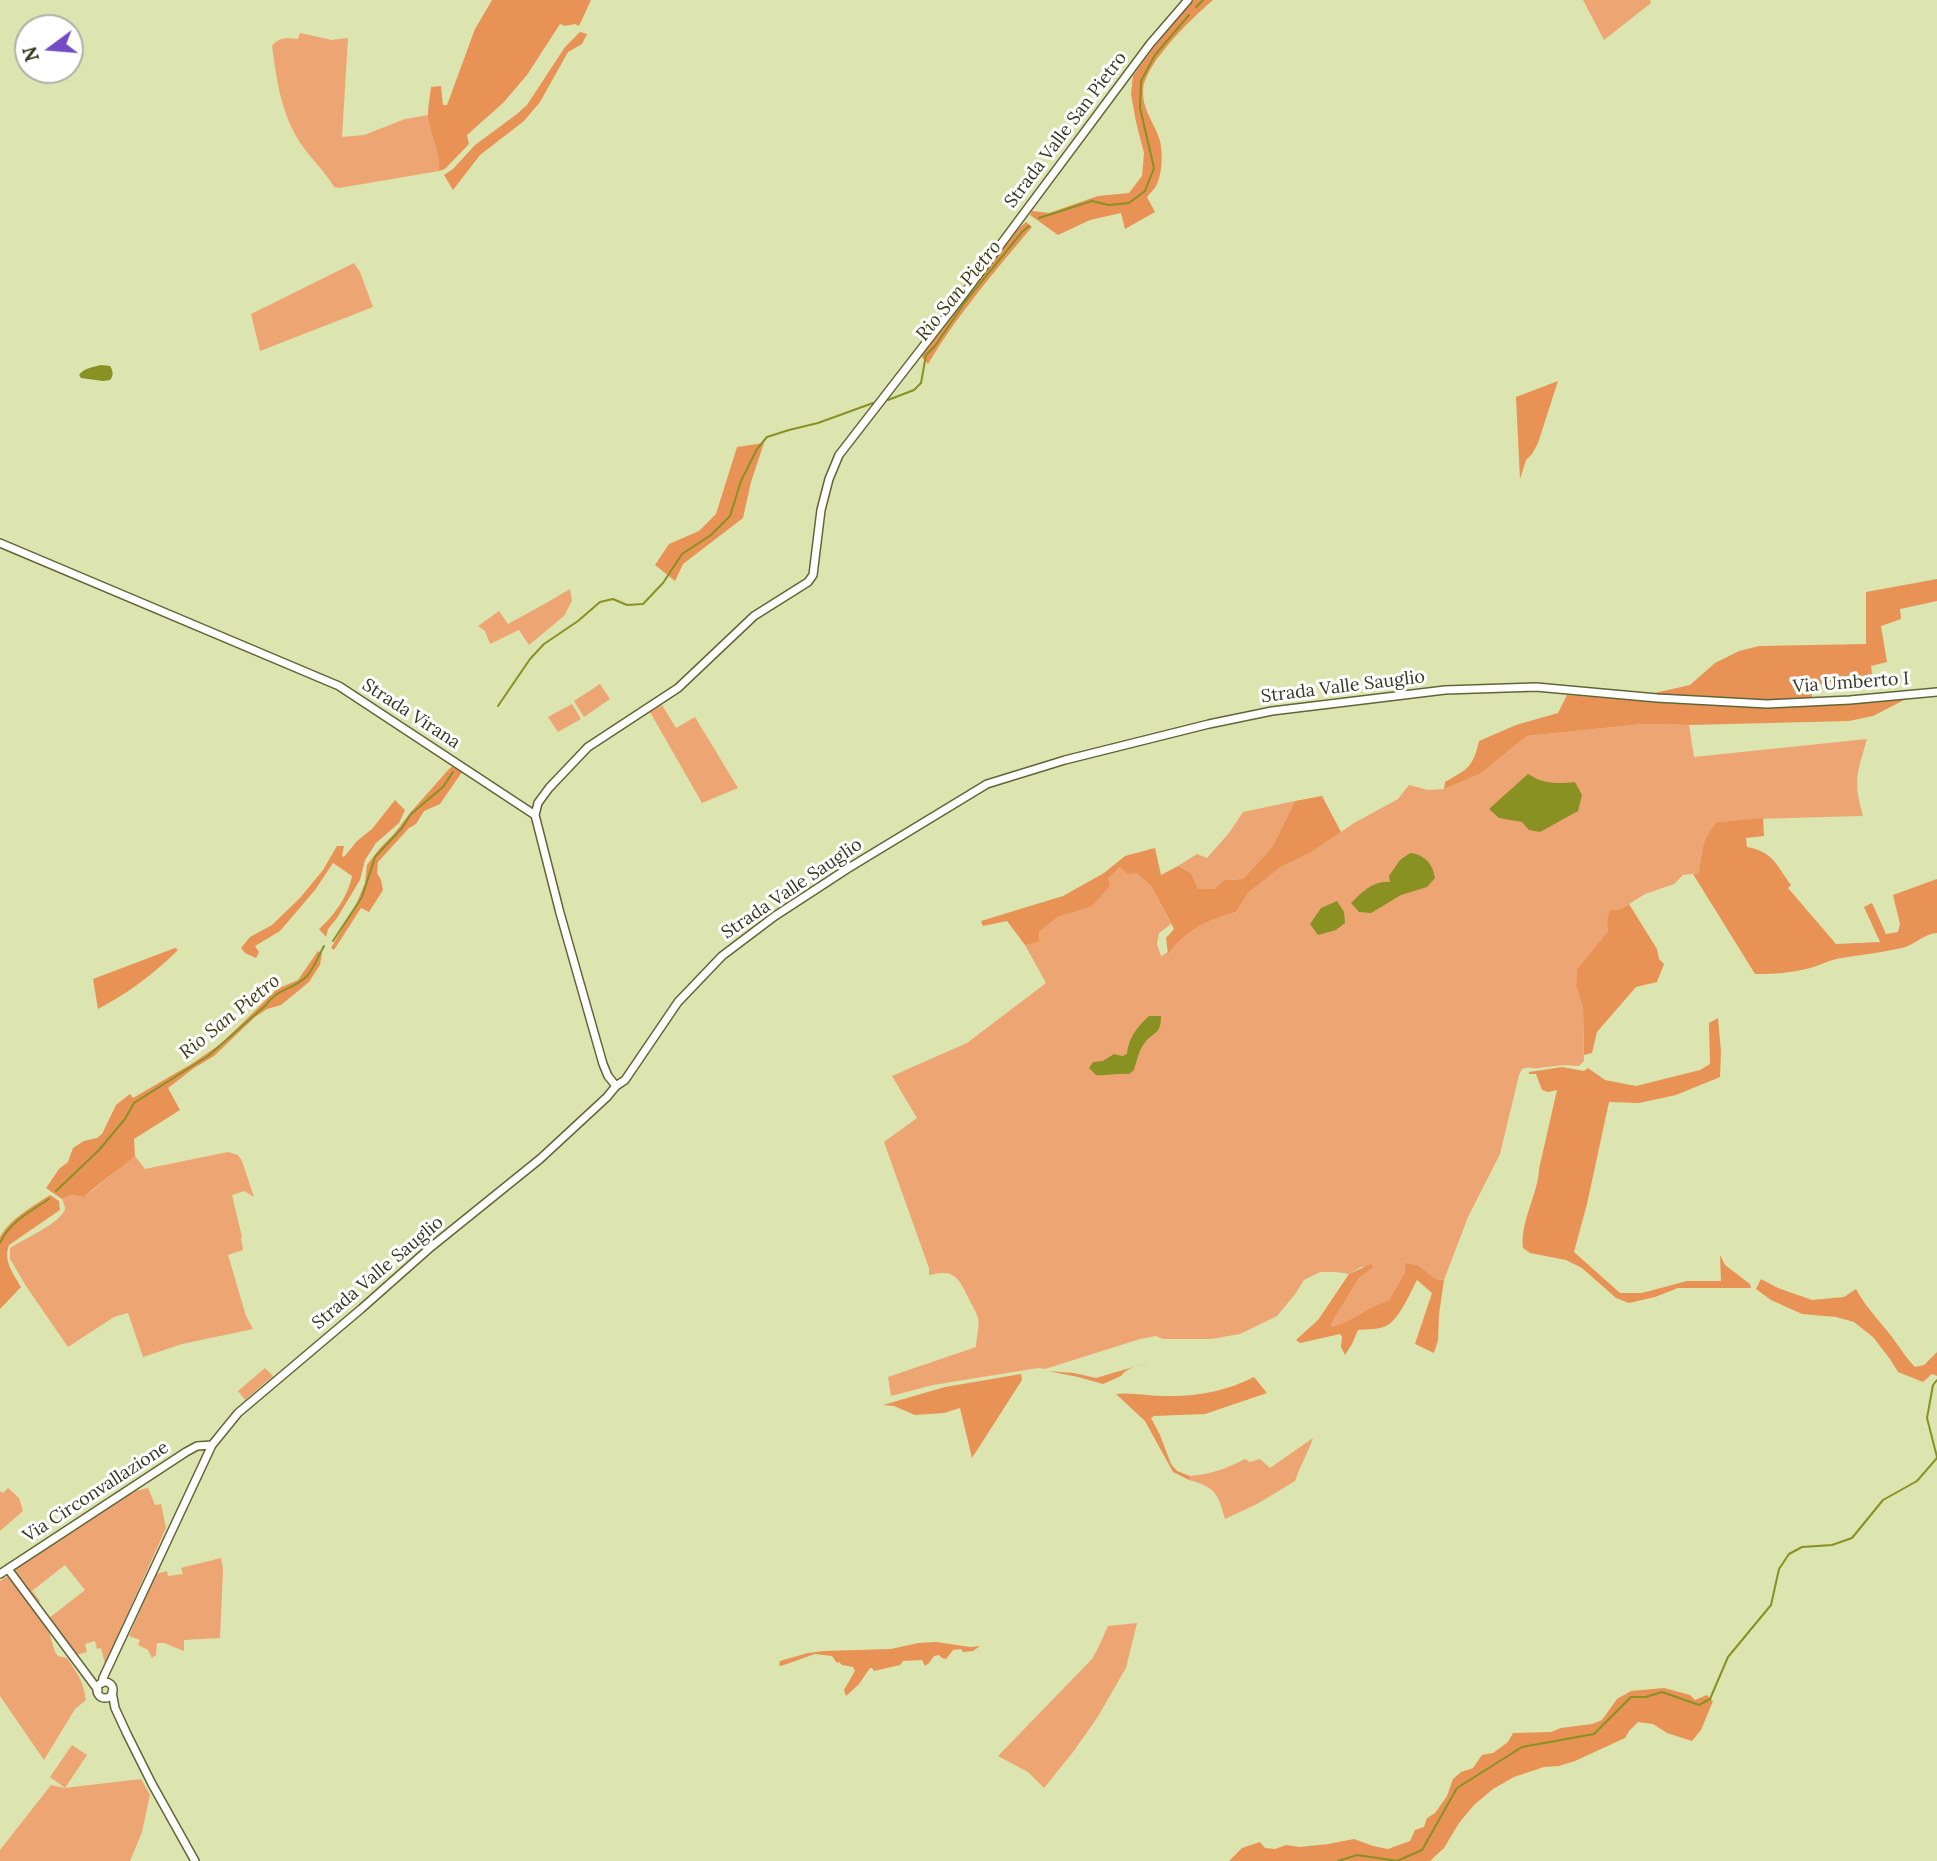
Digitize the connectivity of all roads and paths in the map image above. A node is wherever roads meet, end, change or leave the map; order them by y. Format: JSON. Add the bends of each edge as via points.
{"nodes":[{"id":1,"x":1188,"y":0,"type":"edge"},
{"id":2,"x":0,"y":543,"type":"edge"},
{"id":3,"x":1937,"y":692,"type":"edge"},
{"id":4,"x":1767,"y":704,"type":"joint"},
{"id":5,"x":535,"y":815,"type":"junction"},
{"id":6,"x":616,"y":1086,"type":"junction"},
{"id":7,"x":212,"y":1445,"type":"junction"},
{"id":8,"x":8,"y":1569,"type":"junction"},
{"id":9,"x":0,"y":1574,"type":"edge"},
{"id":10,"x":103,"y":1685,"type":"junction"},
{"id":11,"x":109,"y":1695,"type":"junction"},
{"id":12,"x":195,"y":1861,"type":"edge"}],
"edges":[{"from":1,"to":5,"type":"street","name":"Strada Valle San Pietro","via":[[839,455],[821,510],[813,575],[808,582],[754,616],[677,688],[588,747],[549,788]]},
{"from":2,"to":5,"type":"street","name":"Strada Virana","via":[[339,686]]},
{"from":3,"to":4,"type":"street","name":"Via Umberto I"},
{"from":4,"to":6,"type":"street","name":"Strada Valle Sauglio","via":[[1536,687],[1445,690],[1278,710],[1209,724],[987,784],[847,869],[722,956],[678,1002],[625,1080]]},
{"from":5,"to":6,"type":"street","via":[[603,1065]]},
{"from":6,"to":7,"type":"street","name":"Strada Valle Sauglio","via":[[540,1158],[238,1413]]},
{"from":7,"to":8,"type":"street","name":"Via Circonvallazione","via":[[186,1452]]},
{"from":7,"to":10,"type":"street","name":"Strada Valle Sauglio"},
{"from":8,"to":9,"type":"street","name":"Via Circonvallazione"},
{"from":8,"to":10,"type":"street","via":[[92,1682]]},
{"from":10,"to":11,"type":"street","via":[[112,1687]]},
{"from":10,"to":11,"type":"street","via":[[101,1696]]},
{"from":11,"to":12,"type":"street"}]}
